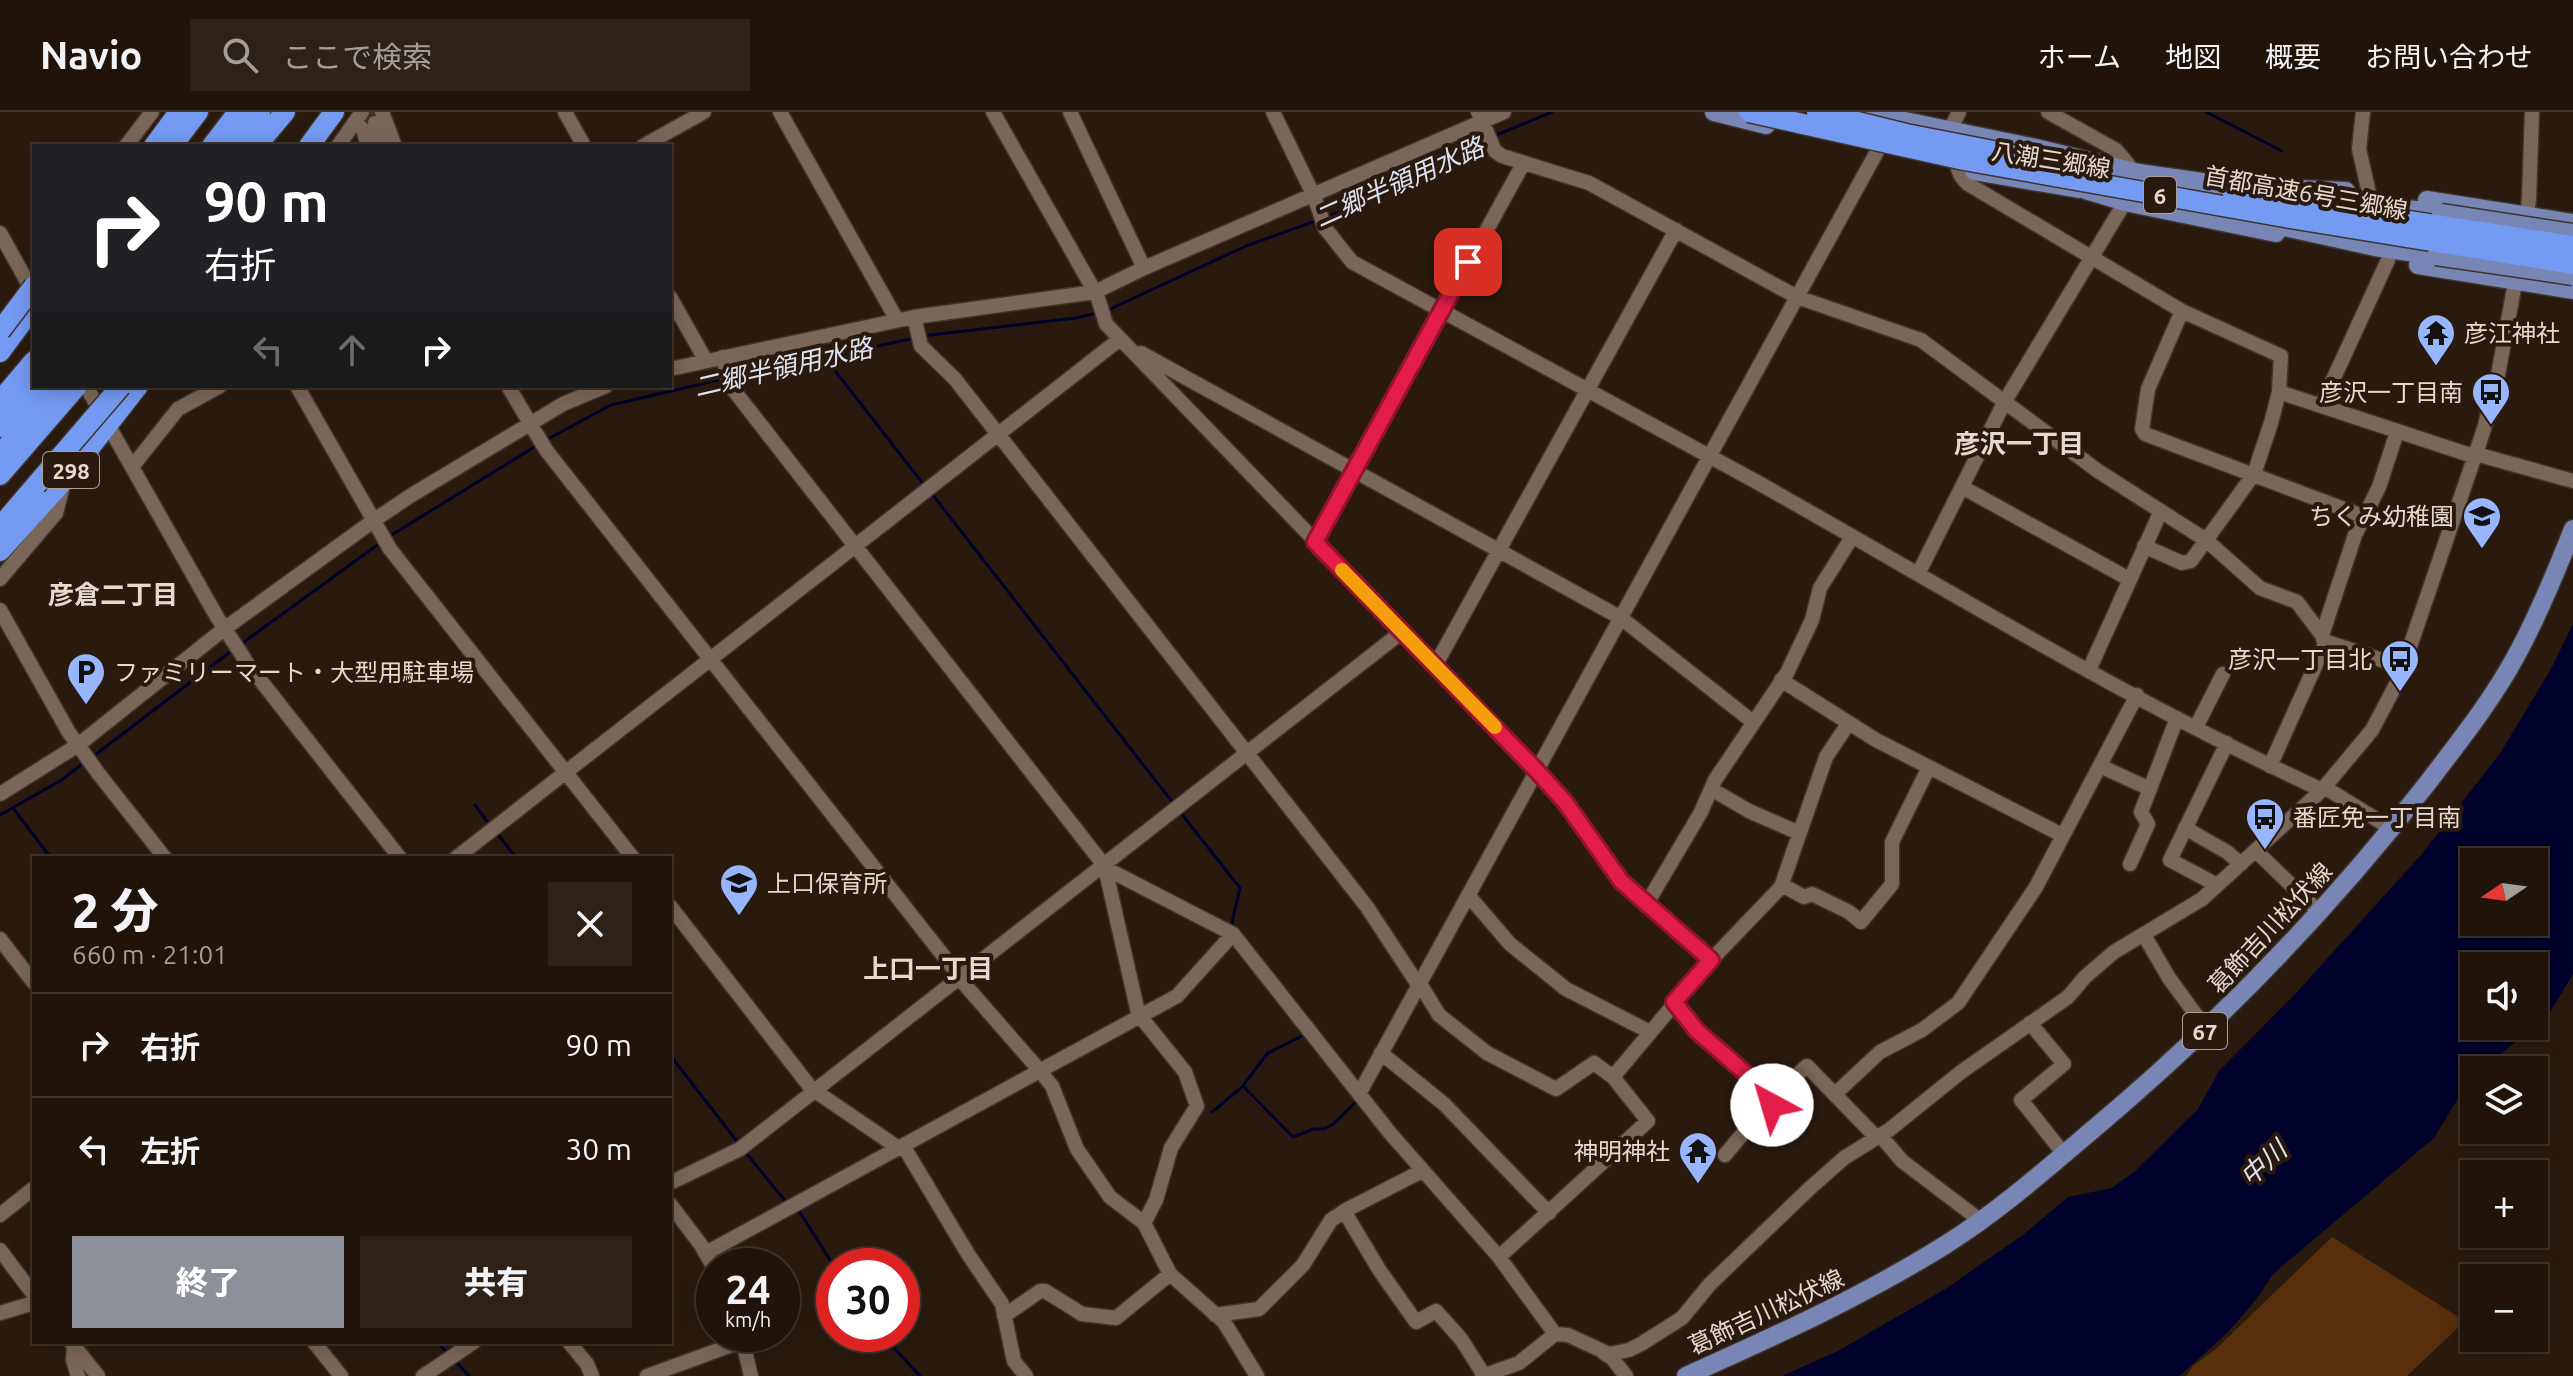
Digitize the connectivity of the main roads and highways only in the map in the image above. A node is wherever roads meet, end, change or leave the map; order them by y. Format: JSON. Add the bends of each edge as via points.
{"nodes":[{"id":1,"x":165,"y":112,"type":"edge"},
{"id":2,"x":179,"y":112,"type":"edge"},
{"id":3,"x":198,"y":112,"type":"edge"},
{"id":4,"x":214,"y":112,"type":"edge"},
{"id":5,"x":238,"y":112,"type":"edge"},
{"id":6,"x":260,"y":112,"type":"edge"},
{"id":7,"x":285,"y":112,"type":"edge"},
{"id":8,"x":297,"y":112,"type":"edge"},
{"id":9,"x":1714,"y":112,"type":"edge"},
{"id":10,"x":1749,"y":112,"type":"edge"},
{"id":11,"x":1817,"y":112,"type":"edge"},
{"id":12,"x":1861,"y":112,"type":"edge"},
{"id":13,"x":347,"y":115,"type":"edge"},
{"id":14,"x":1896,"y":116,"type":"edge"},
{"id":15,"x":274,"y":141,"type":"edge"},
{"id":16,"x":141,"y":144,"type":"edge"},
{"id":17,"x":155,"y":144,"type":"edge"},
{"id":18,"x":174,"y":144,"type":"edge"},
{"id":19,"x":190,"y":144,"type":"edge"},
{"id":20,"x":214,"y":144,"type":"edge"},
{"id":21,"x":235,"y":144,"type":"edge"},
{"id":22,"x":258,"y":144,"type":"edge"},
{"id":23,"x":311,"y":144,"type":"edge"},
{"id":24,"x":318,"y":144,"type":"edge"},
{"id":25,"x":2106,"y":163,"type":"junction"},
{"id":26,"x":2085,"y":190,"type":"junction"},
{"id":27,"x":2573,"y":223,"type":"edge"},
{"id":28,"x":2573,"y":233,"type":"edge"},
{"id":29,"x":2573,"y":246,"type":"edge"},
{"id":30,"x":2573,"y":264,"type":"edge"},
{"id":31,"x":2573,"y":276,"type":"edge"},
{"id":32,"x":32,"y":289,"type":"edge"},
{"id":33,"x":2573,"y":290,"type":"edge"},
{"id":34,"x":32,"y":309,"type":"edge"},
{"id":35,"x":0,"y":331,"type":"edge"},
{"id":36,"x":0,"y":352,"type":"edge"},
{"id":37,"x":32,"y":363,"type":"edge"},
{"id":38,"x":32,"y":388,"type":"edge"},
{"id":39,"x":54,"y":388,"type":"edge"},
{"id":40,"x":75,"y":388,"type":"edge"},
{"id":41,"x":105,"y":388,"type":"edge"},
{"id":42,"x":119,"y":388,"type":"edge"},
{"id":43,"x":136,"y":388,"type":"edge"},
{"id":44,"x":0,"y":401,"type":"edge"},
{"id":45,"x":0,"y":427,"type":"edge"},
{"id":46,"x":0,"y":455,"type":"edge"},
{"id":47,"x":0,"y":475,"type":"edge"},
{"id":48,"x":34,"y":483,"type":"junction"},
{"id":49,"x":0,"y":527,"type":"edge"},
{"id":50,"x":2573,"y":529,"type":"edge"},
{"id":51,"x":0,"y":551,"type":"edge"},
{"id":52,"x":1686,"y":1376,"type":"edge"}],
"edges":[{"from":1,"to":16,"type":"highway"},
{"from":2,"to":17,"type":"highway"},
{"from":3,"to":18,"type":"highway"},
{"from":4,"to":19,"type":"highway"},
{"from":5,"to":20,"type":"highway"},
{"from":6,"to":21,"type":"highway"},
{"from":7,"to":22,"type":"highway"},
{"from":8,"to":15,"type":"highway"},
{"from":9,"to":26,"type":"main road","name":"八潮三郷線","via":[[1956,168]]},
{"from":10,"to":30,"type":"highway","name":"首都高速6号三郷線","number":"6","bridge":true,"via":[[1964,160]]},
{"from":11,"to":29,"type":"highway","name":"首都高速6号三郷線","number":"6","bridge":true,"via":[[2070,165]]},
{"from":12,"to":14,"type":"main road","name":"八潮三郷線"},
{"from":13,"to":23,"type":"highway"},
{"from":13,"to":24,"type":"highway"},
{"from":14,"to":25,"type":"main road","name":"八潮三郷線"},
{"from":25,"to":27,"type":"main road"},
{"from":25,"to":28,"type":"main road","name":"八潮三郷線","bridge":true,"via":[[2154,175]]},
{"from":26,"to":31,"type":"main road","name":"八潮三郷線","bridge":true,"via":[[2375,247]]},
{"from":26,"to":33,"type":"main road","via":[[2388,260]]},
{"from":32,"to":35,"type":"highway","bridge":true},
{"from":34,"to":36,"type":"highway"},
{"from":37,"to":44,"type":"highway"},
{"from":38,"to":45,"type":"highway"},
{"from":39,"to":46,"type":"highway"},
{"from":40,"to":47,"type":"highway"},
{"from":41,"to":48,"type":"highway"},
{"from":42,"to":48,"type":"highway","bridge":true},
{"from":43,"to":51,"type":"highway","number":"298"},
{"from":48,"to":49,"type":"highway"},
{"from":50,"to":52,"type":"main road","name":"葛飾吉川松伏線","number":"67","via":[[2538,612],[2487,704],[2392,829],[2207,1030],[1981,1221],[1838,1307]]}]}
